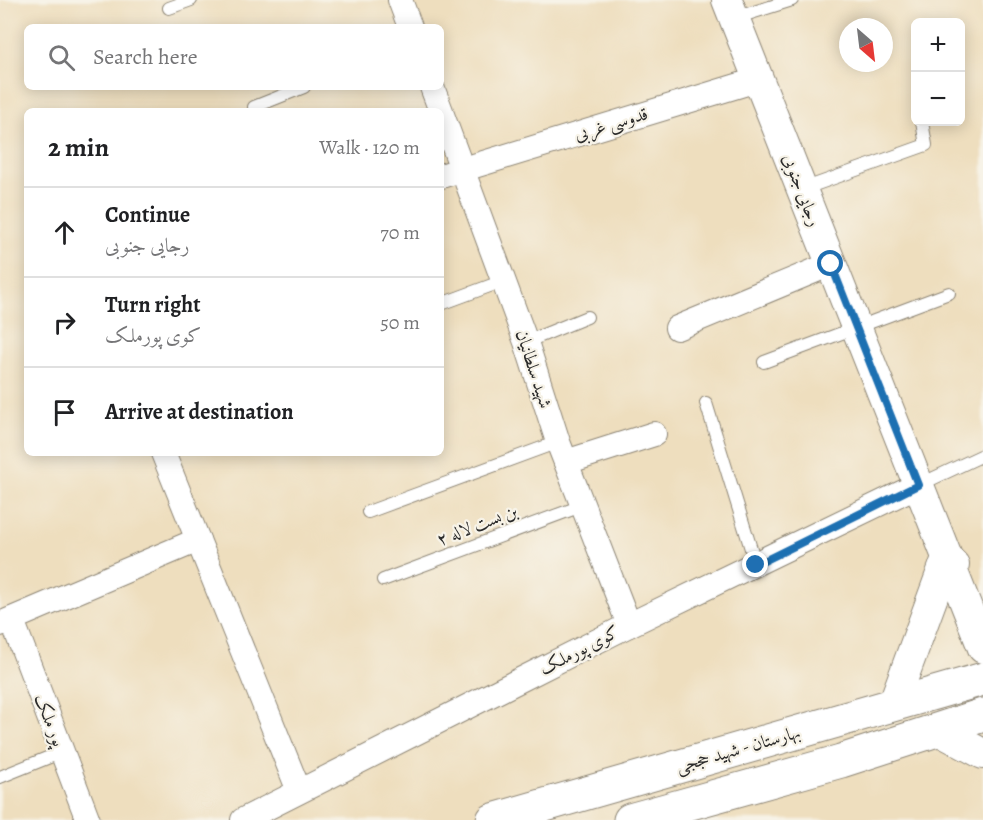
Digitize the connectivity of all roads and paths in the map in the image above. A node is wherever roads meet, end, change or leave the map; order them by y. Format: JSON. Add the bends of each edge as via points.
{"nodes":[{"id":1,"x":191,"y":0,"type":"edge"},
{"id":2,"x":400,"y":0,"type":"edge"},
{"id":3,"x":792,"y":0,"type":"edge"},
{"id":4,"x":169,"y":8,"type":"dead end"},
{"id":5,"x":730,"y":9,"type":"edge"},
{"id":6,"x":409,"y":24,"type":"edge"},
{"id":7,"x":760,"y":79,"type":"junction"},
{"id":8,"x":296,"y":90,"type":"edge"},
{"id":9,"x":433,"y":90,"type":"edge"},
{"id":10,"x":254,"y":107,"type":"dead end"},
{"id":11,"x":440,"y":108,"type":"edge"},
{"id":12,"x":923,"y":126,"type":"edge"},
{"id":13,"x":444,"y":129,"type":"edge"},
{"id":14,"x":451,"y":172,"type":"edge"},
{"id":15,"x":801,"y":189,"type":"junction"},
{"id":16,"x":831,"y":264,"type":"junction"},
{"id":17,"x":503,"y":281,"type":"junction"},
{"id":18,"x":949,"y":293,"type":"dead end"},
{"id":19,"x":444,"y":303,"type":"edge"},
{"id":20,"x":587,"y":317,"type":"dead end"},
{"id":21,"x":676,"y":328,"type":"dead end"},
{"id":22,"x":856,"y":328,"type":"junction"},
{"id":23,"x":526,"y":342,"type":"junction"},
{"id":24,"x":764,"y":362,"type":"dead end"},
{"id":25,"x":706,"y":403,"type":"dead end"},
{"id":26,"x":654,"y":434,"type":"dead end"},
{"id":27,"x":562,"y":452,"type":"junction"},
{"id":28,"x":983,"y":455,"type":"edge"},
{"id":29,"x":164,"y":456,"type":"edge"},
{"id":30,"x":918,"y":485,"type":"junction"},
{"id":31,"x":584,"y":505,"type":"junction"},
{"id":32,"x":368,"y":512,"type":"dead end"},
{"id":33,"x":198,"y":540,"type":"junction"},
{"id":34,"x":947,"y":558,"type":"junction"},
{"id":35,"x":756,"y":565,"type":"junction"},
{"id":36,"x":383,"y":580,"type":"dead end"},
{"id":37,"x":983,"y":595,"type":"edge"},
{"id":38,"x":6,"y":622,"type":"edge"},
{"id":39,"x":629,"y":625,"type":"junction"},
{"id":40,"x":983,"y":648,"type":"edge"},
{"id":41,"x":983,"y":679,"type":"edge"},
{"id":42,"x":893,"y":705,"type":"junction"},
{"id":43,"x":983,"y":715,"type":"edge"},
{"id":44,"x":828,"y":723,"type":"junction"},
{"id":45,"x":938,"y":730,"type":"junction"},
{"id":46,"x":62,"y":752,"type":"junction"},
{"id":47,"x":983,"y":754,"type":"edge"},
{"id":48,"x":841,"y":761,"type":"junction"},
{"id":49,"x":0,"y":777,"type":"edge"},
{"id":50,"x":299,"y":791,"type":"junction"},
{"id":51,"x":88,"y":820,"type":"edge"},
{"id":52,"x":243,"y":820,"type":"edge"},
{"id":53,"x":493,"y":820,"type":"edge"},
{"id":54,"x":630,"y":820,"type":"edge"}],
"edges":[{"from":1,"to":4,"type":"lane"},
{"from":2,"to":6,"type":"street"},
{"from":3,"to":5,"type":"lane"},
{"from":5,"to":7,"type":"street","name":"رجایی جنوبی"},
{"from":7,"to":14,"type":"street","name":"قدوسی غربی"},
{"from":7,"to":15,"type":"street","name":"رجایی جنوبی"},
{"from":8,"to":10,"type":"lane"},
{"from":9,"to":11,"type":"street","name":"شهید سلطانیان"},
{"from":12,"to":15,"type":"lane","via":[[926,145]]},
{"from":13,"to":14,"type":"street","name":"شهید سلطانیان"},
{"from":14,"to":17,"type":"street","name":"شهید سلطانیان"},
{"from":15,"to":16,"type":"street","name":"رجایی جنوبی"},
{"from":16,"to":21,"type":"street"},
{"from":16,"to":22,"type":"street","name":"رجایی جنوبی"},
{"from":17,"to":19,"type":"lane"},
{"from":17,"to":23,"type":"street","name":"شهید سلطانیان"},
{"from":18,"to":22,"type":"lane"},
{"from":20,"to":23,"type":"lane"},
{"from":22,"to":24,"type":"lane"},
{"from":22,"to":30,"type":"street","name":"رجایی جنوبی"},
{"from":23,"to":27,"type":"street","name":"شهید سلطانیان"},
{"from":25,"to":35,"type":"lane"},
{"from":26,"to":27,"type":"street"},
{"from":27,"to":31,"type":"street","name":"شهید سلطانیان"},
{"from":27,"to":32,"type":"lane"},
{"from":28,"to":30,"type":"lane"},
{"from":29,"to":33,"type":"street"},
{"from":30,"to":34,"type":"street","name":"رجایی جنوبی"},
{"from":30,"to":35,"type":"street","name":"کوی پورملک"},
{"from":31,"to":36,"type":"lane","name":"بن بست لاله ۲"},
{"from":31,"to":39,"type":"street","name":"شهید سلطانیان"},
{"from":33,"to":38,"type":"street"},
{"from":33,"to":50,"type":"street"},
{"from":34,"to":37,"type":"street"},
{"from":34,"to":40,"type":"street","name":"رجایی جنوبی"},
{"from":34,"to":42,"type":"street"},
{"from":35,"to":39,"type":"street","name":"کوی پورملک"},
{"from":38,"to":46,"type":"street","name":"پور ملک"},
{"from":39,"to":50,"type":"street","name":"کوی پورملک"},
{"from":41,"to":42,"type":"main road","name":"بهارستان - شهید حججی"},
{"from":42,"to":44,"type":"main road","name":"بهارستان - شهید حججی"},
{"from":43,"to":45,"type":"main road"},
{"from":44,"to":48,"type":"main road","via":[[847,730],[850,737],[848,753]]},
{"from":44,"to":53,"type":"main road","name":"بهارستان - شهید حججی"},
{"from":45,"to":47,"type":"street"},
{"from":45,"to":48,"type":"main road"},
{"from":46,"to":49,"type":"lane"},
{"from":46,"to":51,"type":"street","name":"پور ملک"},
{"from":48,"to":54,"type":"main road"},
{"from":50,"to":52,"type":"street","name":"کوی پورملک"}]}
